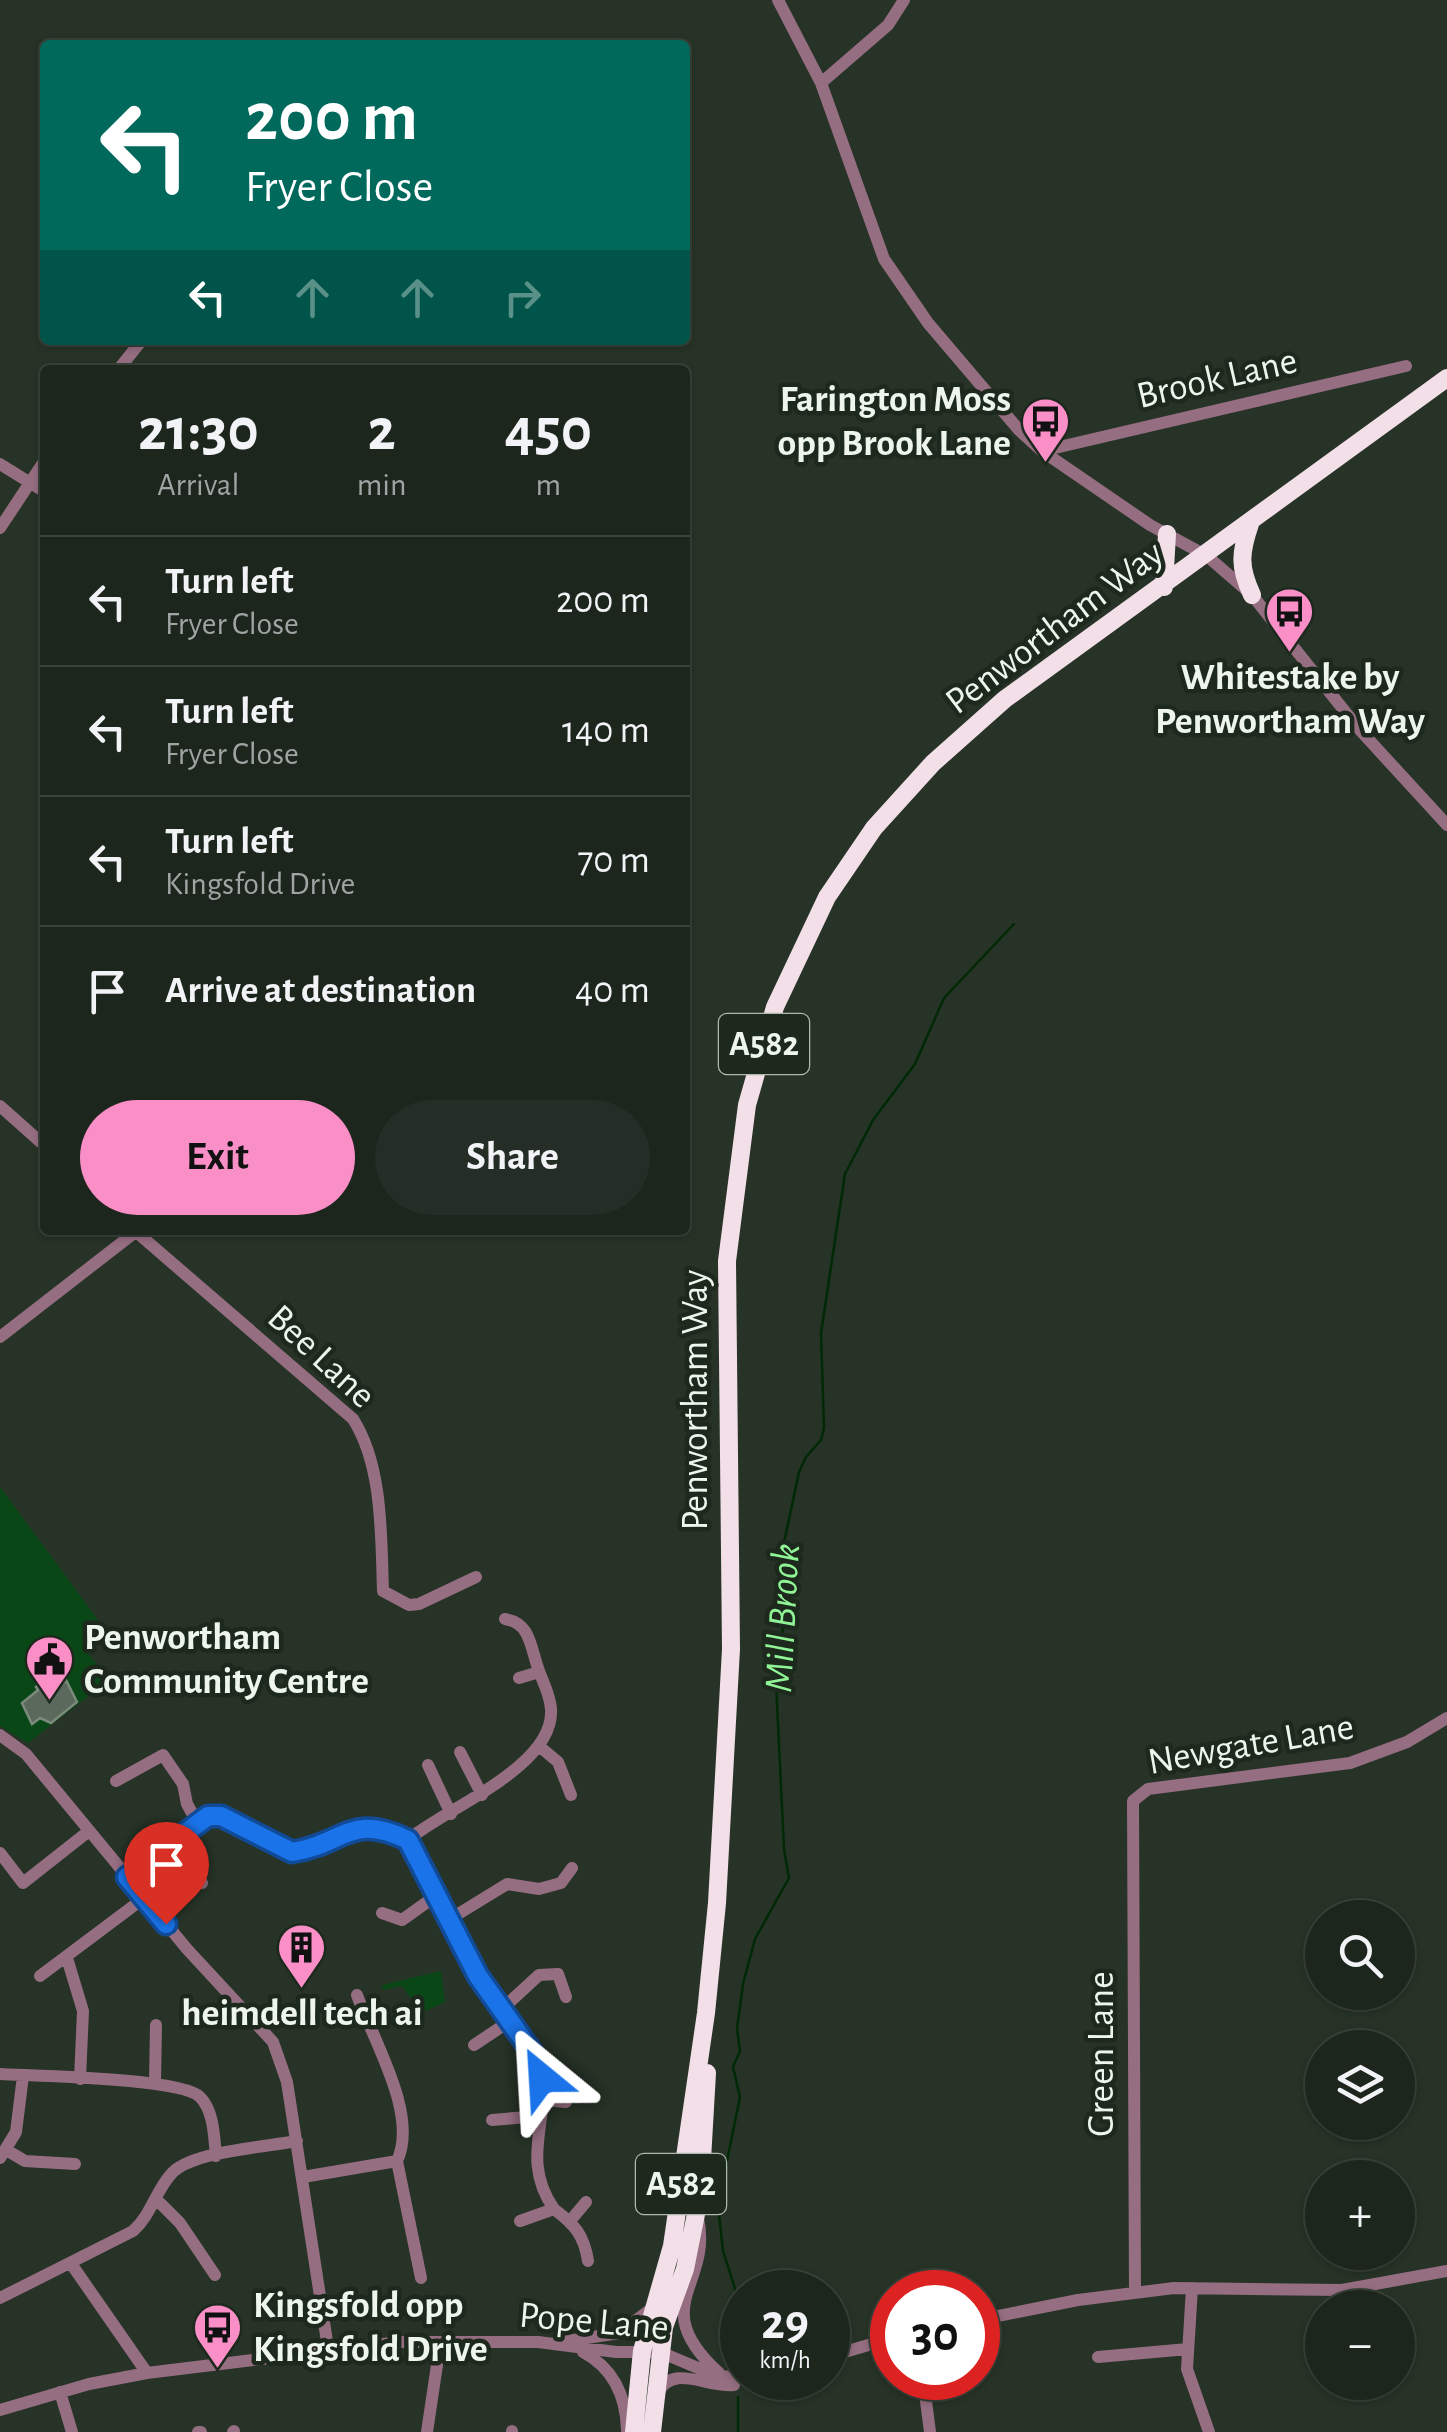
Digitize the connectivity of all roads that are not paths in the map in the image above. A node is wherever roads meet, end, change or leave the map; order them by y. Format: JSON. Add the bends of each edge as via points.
{"nodes":[{"id":1,"x":778,"y":0,"type":"edge"},
{"id":2,"x":904,"y":0,"type":"edge"},
{"id":3,"x":822,"y":83,"type":"junction"},
{"id":4,"x":138,"y":345,"type":"edge"},
{"id":5,"x":122,"y":365,"type":"edge"},
{"id":6,"x":1406,"y":366,"type":"dead end"},
{"id":7,"x":1447,"y":378,"type":"edge"},
{"id":8,"x":1042,"y":451,"type":"junction"},
{"id":9,"x":0,"y":464,"type":"edge"},
{"id":10,"x":40,"y":466,"type":"edge"},
{"id":11,"x":28,"y":482,"type":"junction"},
{"id":12,"x":40,"y":489,"type":"edge"},
{"id":13,"x":1251,"y":524,"type":"junction"},
{"id":14,"x":0,"y":528,"type":"edge"},
{"id":15,"x":1168,"y":534,"type":"junction"},
{"id":16,"x":1207,"y":556,"type":"junction"},
{"id":17,"x":1164,"y":586,"type":"junction"},
{"id":18,"x":1252,"y":595,"type":"junction"},
{"id":19,"x":1447,"y":825,"type":"edge"},
{"id":20,"x":0,"y":1106,"type":"edge"},
{"id":21,"x":40,"y":1142,"type":"edge"},
{"id":22,"x":130,"y":1235,"type":"edge"},
{"id":23,"x":142,"y":1235,"type":"edge"},
{"id":24,"x":0,"y":1337,"type":"edge"},
{"id":25,"x":476,"y":1577,"type":"dead end"},
{"id":26,"x":504,"y":1619,"type":"dead end"},
{"id":27,"x":539,"y":1672,"type":"junction"},
{"id":28,"x":519,"y":1678,"type":"dead end"},
{"id":29,"x":1447,"y":1718,"type":"edge"},
{"id":30,"x":0,"y":1735,"type":"edge"},
{"id":31,"x":539,"y":1746,"type":"junction"},
{"id":32,"x":460,"y":1752,"type":"dead end"},
{"id":33,"x":428,"y":1766,"type":"dead end"},
{"id":34,"x":116,"y":1780,"type":"dead end"},
{"id":35,"x":482,"y":1795,"type":"junction"},
{"id":36,"x":571,"y":1795,"type":"dead end"},
{"id":37,"x":450,"y":1814,"type":"junction"},
{"id":38,"x":1131,"y":1814,"type":"joint"},
{"id":39,"x":197,"y":1822,"type":"junction"},
{"id":40,"x":90,"y":1831,"type":"junction"},
{"id":41,"x":408,"y":1840,"type":"junction"},
{"id":42,"x":171,"y":1843,"type":"junction"},
{"id":43,"x":0,"y":1852,"type":"edge"},
{"id":44,"x":572,"y":1868,"type":"dead end"},
{"id":45,"x":127,"y":1877,"type":"junction"},
{"id":46,"x":202,"y":1884,"type":"dead end"},
{"id":47,"x":437,"y":1896,"type":"junction"},
{"id":48,"x":144,"y":1898,"type":"junction"},
{"id":49,"x":382,"y":1912,"type":"dead end"},
{"id":50,"x":450,"y":1919,"type":"junction"},
{"id":51,"x":67,"y":1958,"type":"junction"},
{"id":52,"x":40,"y":1976,"type":"dead end"},
{"id":53,"x":357,"y":1995,"type":"dead end"},
{"id":54,"x":566,"y":1998,"type":"dead end"},
{"id":55,"x":502,"y":2009,"type":"junction"},
{"id":56,"x":706,"y":2013,"type":"junction"},
{"id":57,"x":510,"y":2022,"type":"junction"},
{"id":58,"x":156,"y":2025,"type":"dead end"},
{"id":59,"x":474,"y":2045,"type":"dead end"},
{"id":60,"x":0,"y":2074,"type":"edge"},
{"id":61,"x":23,"y":2076,"type":"junction"},
{"id":62,"x":80,"y":2079,"type":"junction"},
{"id":63,"x":155,"y":2084,"type":"junction"},
{"id":64,"x":544,"y":2100,"type":"junction"},
{"id":65,"x":566,"y":2102,"type":"dead end"},
{"id":66,"x":538,"y":2116,"type":"junction"},
{"id":67,"x":492,"y":2120,"type":"dead end"},
{"id":68,"x":297,"y":2141,"type":"junction"},
{"id":69,"x":4,"y":2154,"type":"edge"},
{"id":70,"x":216,"y":2156,"type":"junction"},
{"id":71,"x":397,"y":2161,"type":"junction"},
{"id":72,"x":75,"y":2164,"type":"dead end"},
{"id":73,"x":303,"y":2176,"type":"junction"},
{"id":74,"x":158,"y":2201,"type":"junction"},
{"id":75,"x":586,"y":2202,"type":"dead end"},
{"id":76,"x":554,"y":2210,"type":"junction"},
{"id":77,"x":696,"y":2211,"type":"junction"},
{"id":78,"x":520,"y":2221,"type":"dead end"},
{"id":79,"x":570,"y":2221,"type":"junction"},
{"id":80,"x":588,"y":2261,"type":"dead end"},
{"id":81,"x":72,"y":2265,"type":"junction"},
{"id":82,"x":1447,"y":2271,"type":"edge"},
{"id":83,"x":215,"y":2275,"type":"dead end"},
{"id":84,"x":421,"y":2278,"type":"dead end"},
{"id":85,"x":1192,"y":2288,"type":"junction"},
{"id":86,"x":1135,"y":2293,"type":"junction"},
{"id":87,"x":0,"y":2298,"type":"edge"},
{"id":88,"x":658,"y":2300,"type":"junction"},
{"id":89,"x":1000,"y":2316,"type":"edge"},
{"id":90,"x":440,"y":2344,"type":"junction"},
{"id":91,"x":554,"y":2344,"type":"junction"},
{"id":92,"x":574,"y":2347,"type":"junction"},
{"id":93,"x":328,"y":2348,"type":"junction"},
{"id":94,"x":1188,"y":2349,"type":"junction"},
{"id":95,"x":651,"y":2352,"type":"junction"},
{"id":96,"x":1098,"y":2357,"type":"dead end"},
{"id":97,"x":147,"y":2373,"type":"junction"},
{"id":98,"x":720,"y":2373,"type":"edge"},
{"id":99,"x":720,"y":2376,"type":"edge"},
{"id":100,"x":720,"y":2386,"type":"edge"},
{"id":101,"x":60,"y":2392,"type":"junction"},
{"id":102,"x":926,"y":2400,"type":"edge"},
{"id":103,"x":653,"y":2409,"type":"junction"},
{"id":104,"x":0,"y":2410,"type":"edge"},
{"id":105,"x":72,"y":2432,"type":"edge"},
{"id":106,"x":427,"y":2432,"type":"edge"},
{"id":107,"x":631,"y":2432,"type":"edge"},
{"id":108,"x":652,"y":2432,"type":"edge"},
{"id":109,"x":930,"y":2432,"type":"edge"},
{"id":110,"x":1209,"y":2432,"type":"edge"}],
"edges":[{"from":1,"to":3,"type":"street"},
{"from":2,"to":3,"type":"street","via":[[888,24]]},
{"from":3,"to":8,"type":"street","via":[[894,277]]},
{"from":4,"to":5,"type":"street"},
{"from":6,"to":8,"type":"street","name":"Brook Lane"},
{"from":7,"to":13,"type":"highway","name":"Penwortham Way","number":"A582"},
{"from":8,"to":15,"type":"street"},
{"from":9,"to":11,"type":"street"},
{"from":10,"to":11,"type":"street"},
{"from":11,"to":12,"type":"street"},
{"from":11,"to":14,"type":"street"},
{"from":13,"to":16,"type":"highway","name":"Penwortham Way","number":"A582"},
{"from":13,"to":18,"type":"highway","via":[[1240,553]]},
{"from":15,"to":16,"type":"street"},
{"from":15,"to":17,"type":"highway"},
{"from":16,"to":17,"type":"highway","name":"Penwortham Way","number":"A582"},
{"from":16,"to":18,"type":"street"},
{"from":17,"to":56,"type":"highway","name":"Penwortham Way","number":"A582","via":[[1006,700],[933,763],[874,828],[827,897],[775,1007],[746,1105],[727,1261],[731,1648]]},
{"from":18,"to":19,"type":"street","via":[[1359,729]]},
{"from":20,"to":21,"type":"street"},
{"from":22,"to":24,"type":"street"},
{"from":23,"to":25,"type":"street","name":"Bee Lane","via":[[362,1432],[374,1480],[382,1591],[419,1604]]},
{"from":26,"to":27,"type":"street","via":[[526,1629]]},
{"from":27,"to":28,"type":"street"},
{"from":27,"to":31,"type":"street","via":[[551,1709]]},
{"from":29,"to":38,"type":"street","name":"Newgate Lane","via":[[1408,1742],[1350,1763],[1148,1789],[1132,1802]]},
{"from":30,"to":40,"type":"street","via":[[26,1754]]},
{"from":31,"to":35,"type":"street"},
{"from":31,"to":36,"type":"street","via":[[558,1762]]},
{"from":32,"to":35,"type":"street"},
{"from":33,"to":37,"type":"street"},
{"from":34,"to":39,"type":"street","via":[[163,1755]]},
{"from":35,"to":37,"type":"street"},
{"from":37,"to":41,"type":"street"},
{"from":38,"to":86,"type":"street","name":"Green Lane"},
{"from":39,"to":41,"type":"street","via":[[221,1816],[292,1852],[360,1826]]},
{"from":39,"to":42,"type":"street"},
{"from":40,"to":43,"type":"street","via":[[23,1883]]},
{"from":40,"to":45,"type":"street"},
{"from":41,"to":47,"type":"street"},
{"from":42,"to":45,"type":"street"},
{"from":42,"to":46,"type":"street"},
{"from":44,"to":50,"type":"street","via":[[562,1883],[539,1889],[507,1884]]},
{"from":45,"to":48,"type":"street"},
{"from":47,"to":49,"type":"street","via":[[404,1926]]},
{"from":47,"to":50,"type":"street"},
{"from":48,"to":51,"type":"street"},
{"from":48,"to":68,"type":"street","via":[[274,2042]]},
{"from":50,"to":55,"type":"street"},
{"from":51,"to":52,"type":"street"},
{"from":51,"to":62,"type":"street","via":[[84,2011]]},
{"from":53,"to":71,"type":"street","via":[[397,2095],[403,2149]]},
{"from":54,"to":55,"type":"street","via":[[558,1974],[540,1975]]},
{"from":55,"to":57,"type":"street"},
{"from":56,"to":77,"type":"highway","name":"Penwortham Way","number":"A582","via":[[708,2113]]},
{"from":56,"to":88,"type":"highway","name":"Penwortham Way","number":"A582"},
{"from":57,"to":59,"type":"street"},
{"from":57,"to":64,"type":"street","via":[[536,2058]]},
{"from":58,"to":63,"type":"street"},
{"from":60,"to":61,"type":"street"},
{"from":61,"to":62,"type":"street"},
{"from":61,"to":69,"type":"street","via":[[16,2132]]},
{"from":62,"to":63,"type":"street"},
{"from":63,"to":70,"type":"street","via":[[202,2098]]},
{"from":64,"to":65,"type":"street"},
{"from":64,"to":66,"type":"street"},
{"from":66,"to":67,"type":"street"},
{"from":66,"to":76,"type":"street","via":[[537,2165]]},
{"from":68,"to":70,"type":"street"},
{"from":68,"to":73,"type":"street"},
{"from":69,"to":72,"type":"street"},
{"from":70,"to":74,"type":"street","via":[[175,2170]]},
{"from":71,"to":73,"type":"street"},
{"from":71,"to":84,"type":"street"},
{"from":73,"to":93,"type":"street"},
{"from":74,"to":81,"type":"street","via":[[133,2231]]},
{"from":74,"to":83,"type":"street"},
{"from":75,"to":79,"type":"street"},
{"from":76,"to":78,"type":"street"},
{"from":76,"to":79,"type":"street"},
{"from":77,"to":95,"type":"highway","name":"Penwortham Way","number":"A582","via":[[685,2269]]},
{"from":77,"to":98,"type":"street","via":[[702,2235],[684,2326]]},
{"from":79,"to":80,"type":"street","via":[[584,2239]]},
{"from":81,"to":87,"type":"street"},
{"from":81,"to":97,"type":"street"},
{"from":82,"to":85,"type":"street","via":[[1342,2290]]},
{"from":85,"to":86,"type":"street"},
{"from":85,"to":94,"type":"street"},
{"from":86,"to":89,"type":"street"},
{"from":88,"to":91,"type":"street","via":[[619,2333]]},
{"from":88,"to":95,"type":"highway","name":"Penwortham Way","number":"A582"},
{"from":90,"to":91,"type":"street","name":"Pope Lane"},
{"from":90,"to":93,"type":"street","name":"Pope Lane"},
{"from":90,"to":106,"type":"street"},
{"from":91,"to":92,"type":"street","name":"Pope Lane"},
{"from":92,"to":95,"type":"street","name":"Pope Lane"},
{"from":92,"to":107,"type":"street","via":[[617,2384]]},
{"from":93,"to":97,"type":"street","name":"Pope Lane"},
{"from":94,"to":96,"type":"street"},
{"from":94,"to":110,"type":"street","via":[[1194,2400]]},
{"from":95,"to":99,"type":"street","name":"Pope Lane"},
{"from":95,"to":103,"type":"highway","number":"A582"},
{"from":95,"to":107,"type":"highway","number":"A582"},
{"from":97,"to":101,"type":"street","name":"Pope Lane"},
{"from":100,"to":103,"type":"street","via":[[670,2378]]},
{"from":101,"to":104,"type":"street","name":"Pope Lane"},
{"from":101,"to":105,"type":"street"},
{"from":102,"to":109,"type":"street"},
{"from":103,"to":108,"type":"highway","number":"A582"}]}
